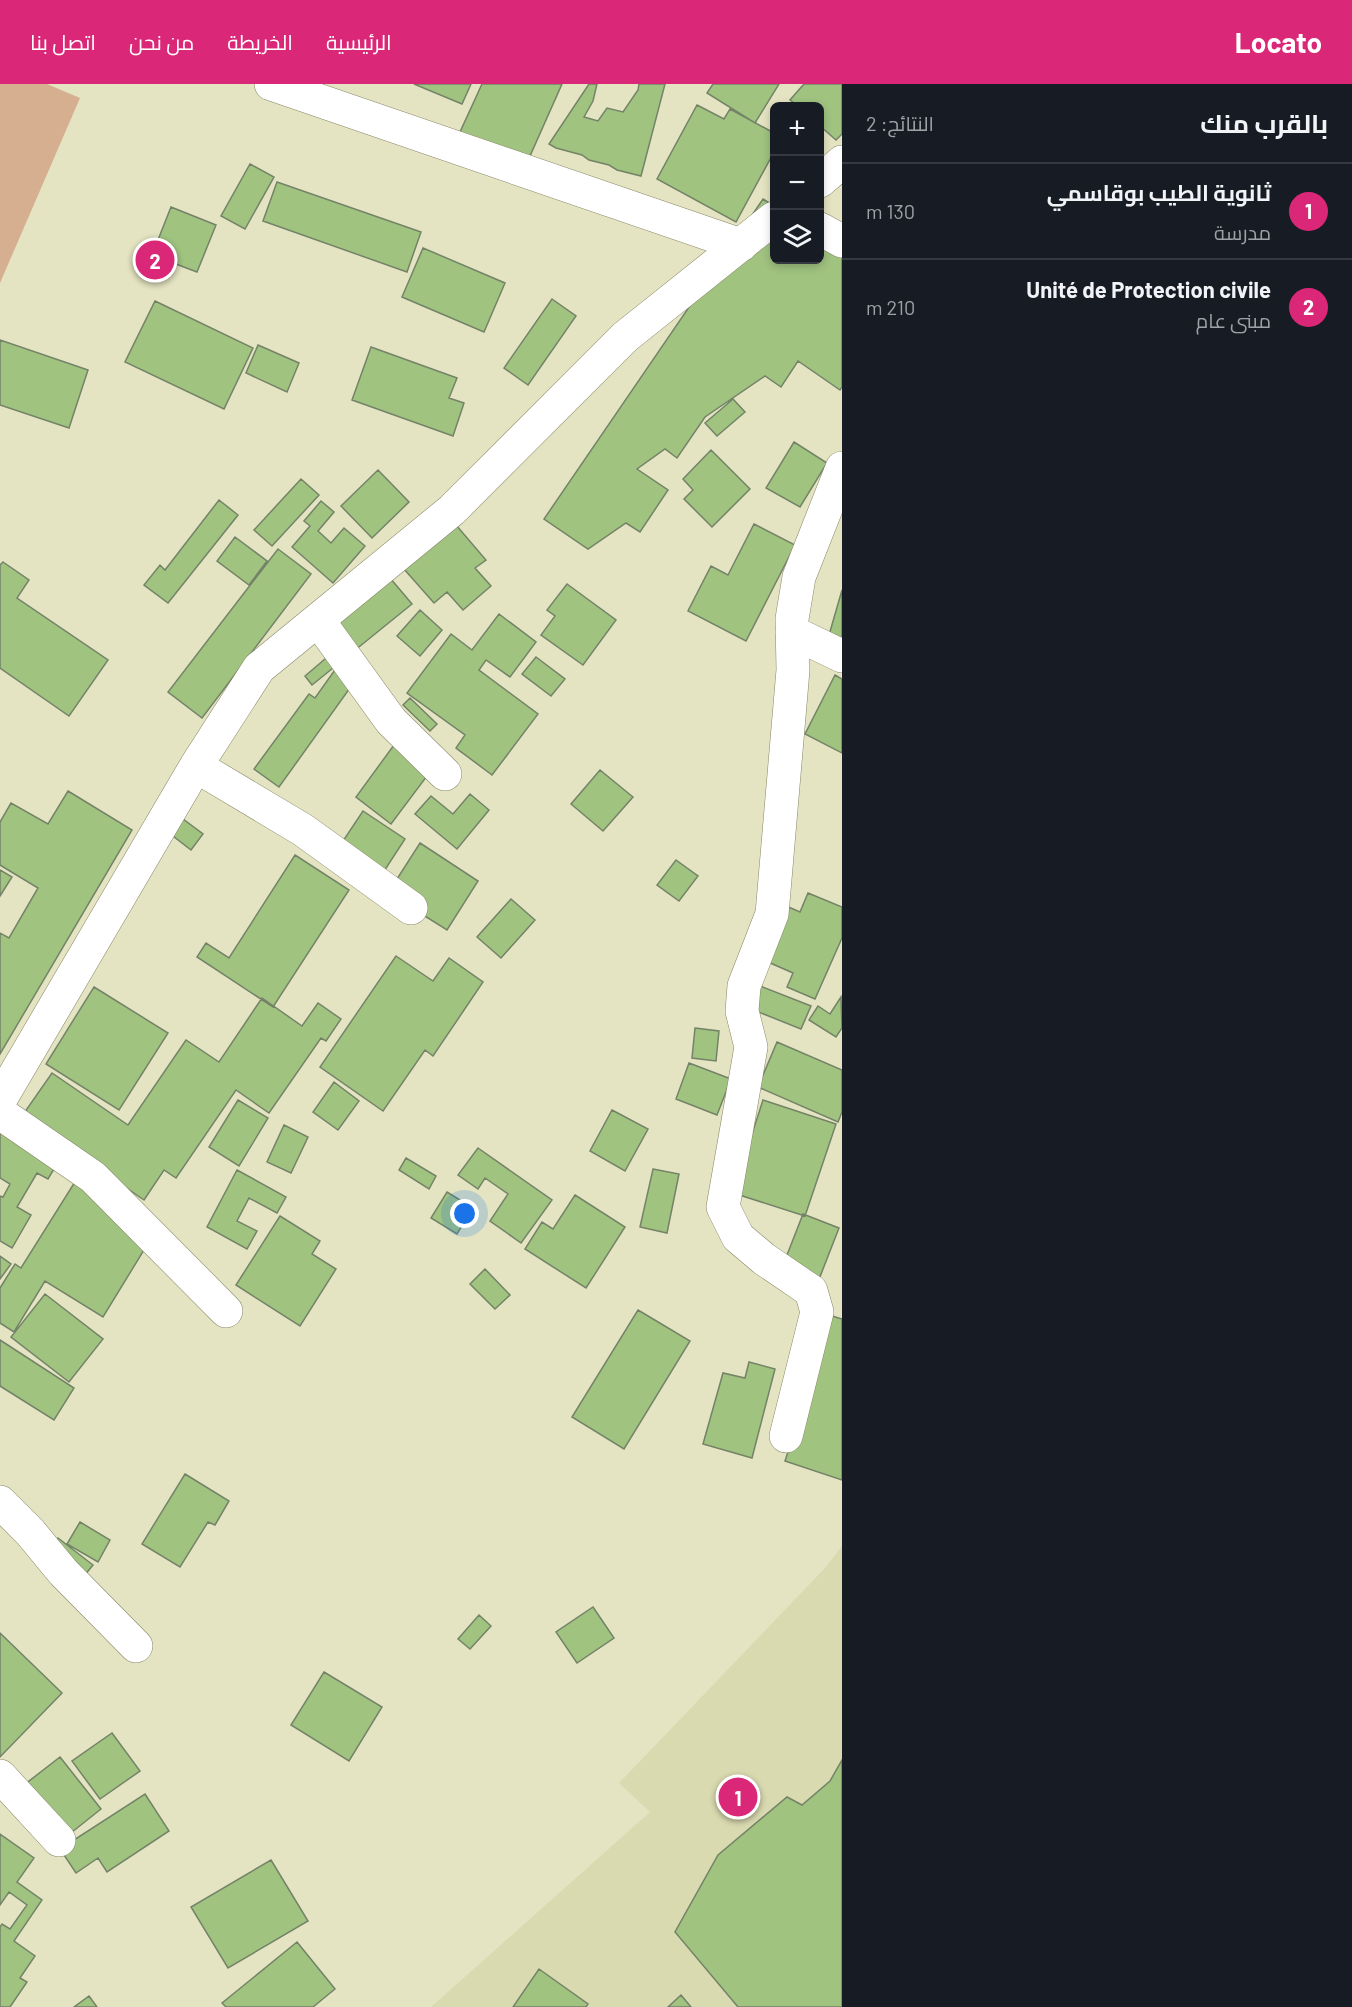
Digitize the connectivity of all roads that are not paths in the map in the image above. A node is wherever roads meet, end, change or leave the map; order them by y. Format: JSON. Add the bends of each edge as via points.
{"nodes":[{"id":1,"x":271,"y":84,"type":"edge"},
{"id":2,"x":842,"y":162,"type":"edge"},
{"id":3,"x":824,"y":177,"type":"edge"},
{"id":4,"x":770,"y":221,"type":"edge"},
{"id":5,"x":824,"y":232,"type":"edge"},
{"id":6,"x":842,"y":241,"type":"edge"},
{"id":7,"x":741,"y":245,"type":"junction"},
{"id":8,"x":842,"y":468,"type":"edge"},
{"id":9,"x":318,"y":620,"type":"junction"},
{"id":10,"x":792,"y":632,"type":"junction"},
{"id":11,"x":842,"y":656,"type":"edge"},
{"id":12,"x":196,"y":766,"type":"junction"},
{"id":13,"x":445,"y":774,"type":"dead end"},
{"id":14,"x":411,"y":908,"type":"dead end"},
{"id":15,"x":0,"y":1100,"type":"edge"},
{"id":16,"x":0,"y":1113,"type":"edge"},
{"id":17,"x":226,"y":1311,"type":"dead end"},
{"id":18,"x":786,"y":1436,"type":"dead end"},
{"id":19,"x":0,"y":1502,"type":"edge"},
{"id":20,"x":136,"y":1646,"type":"dead end"},
{"id":21,"x":0,"y":1776,"type":"edge"},
{"id":22,"x":59,"y":1840,"type":"dead end"}],
"edges":[{"from":1,"to":7,"type":"street"},
{"from":2,"to":3,"type":"street"},
{"from":4,"to":7,"type":"street"},
{"from":5,"to":6,"type":"street"},
{"from":7,"to":9,"type":"street","via":[[625,337],[452,510]]},
{"from":8,"to":10,"type":"street","via":[[799,577]]},
{"from":9,"to":12,"type":"street","via":[[259,668]]},
{"from":9,"to":13,"type":"street","via":[[391,721]]},
{"from":10,"to":11,"type":"street"},
{"from":10,"to":18,"type":"street","via":[[793,670],[772,914],[744,986],[742,1011],[751,1047],[723,1207],[738,1237],[811,1291],[817,1312]]},
{"from":12,"to":14,"type":"street","via":[[303,830]]},
{"from":12,"to":15,"type":"street"},
{"from":16,"to":17,"type":"street","via":[[93,1177]]},
{"from":19,"to":20,"type":"street"},
{"from":21,"to":22,"type":"street"}]}
